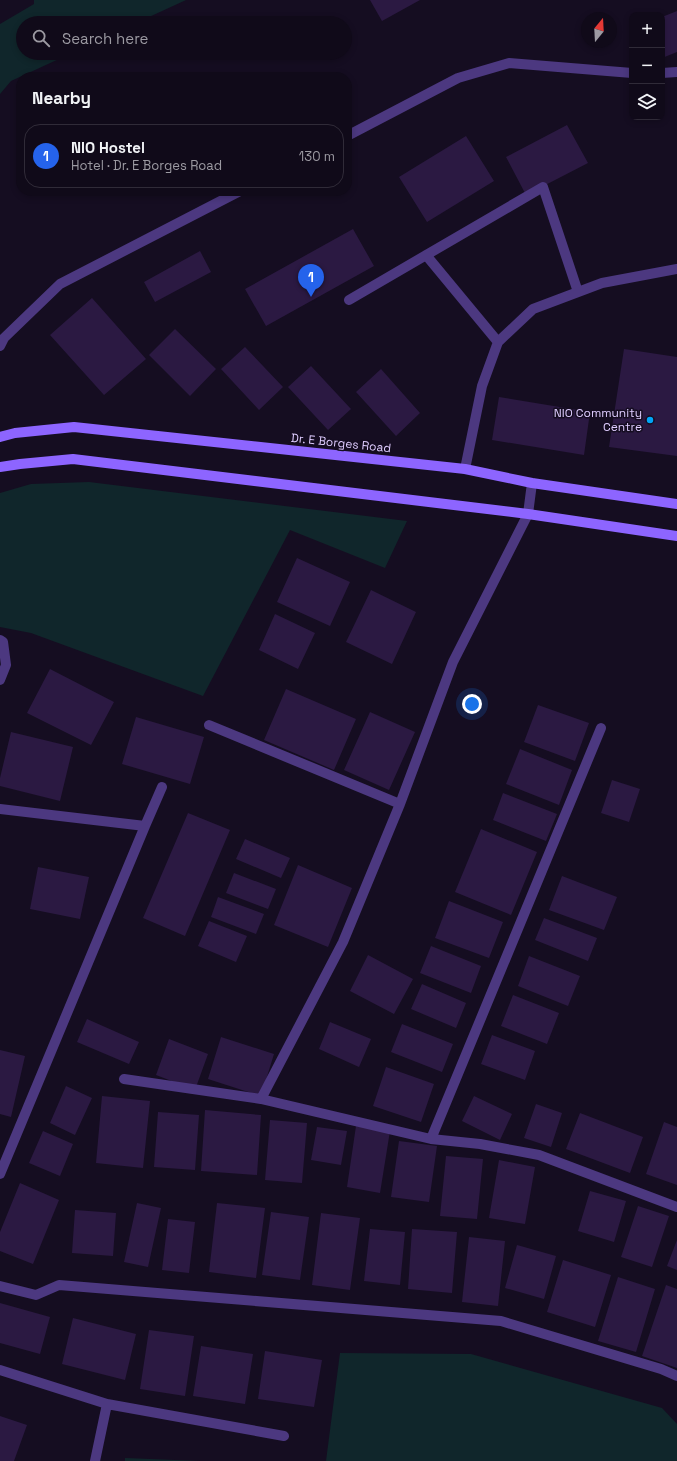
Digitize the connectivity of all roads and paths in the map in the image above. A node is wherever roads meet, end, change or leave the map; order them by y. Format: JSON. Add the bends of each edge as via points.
{"nodes":[{"id":1,"x":677,"y":72,"type":"edge"},
{"id":2,"x":629,"y":73,"type":"edge"},
{"id":3,"x":665,"y":73,"type":"edge"},
{"id":4,"x":352,"y":133,"type":"edge"},
{"id":5,"x":230,"y":196,"type":"edge"},
{"id":6,"x":426,"y":255,"type":"junction"},
{"id":7,"x":677,"y":270,"type":"edge"},
{"id":8,"x":578,"y":292,"type":"junction"},
{"id":9,"x":348,"y":300,"type":"dead end"},
{"id":10,"x":498,"y":342,"type":"junction"},
{"id":11,"x":0,"y":346,"type":"edge"},
{"id":12,"x":0,"y":437,"type":"edge"},
{"id":13,"x":0,"y":468,"type":"edge"},
{"id":14,"x":465,"y":469,"type":"junction"},
{"id":15,"x":532,"y":483,"type":"junction"},
{"id":16,"x":677,"y":504,"type":"edge"},
{"id":17,"x":528,"y":514,"type":"junction"},
{"id":18,"x":677,"y":536,"type":"edge"},
{"id":19,"x":0,"y":640,"type":"edge"},
{"id":20,"x":0,"y":680,"type":"edge"},
{"id":21,"x":209,"y":725,"type":"dead end"},
{"id":22,"x":601,"y":728,"type":"dead end"},
{"id":23,"x":162,"y":788,"type":"dead end"},
{"id":24,"x":400,"y":804,"type":"junction"},
{"id":25,"x":0,"y":809,"type":"edge"},
{"id":26,"x":145,"y":826,"type":"junction"},
{"id":27,"x":124,"y":1079,"type":"dead end"},
{"id":28,"x":261,"y":1099,"type":"junction"},
{"id":29,"x":431,"y":1139,"type":"junction"},
{"id":30,"x":0,"y":1174,"type":"edge"},
{"id":31,"x":677,"y":1207,"type":"edge"},
{"id":32,"x":0,"y":1286,"type":"edge"},
{"id":33,"x":0,"y":1370,"type":"edge"},
{"id":34,"x":677,"y":1376,"type":"edge"},
{"id":35,"x":107,"y":1404,"type":"junction"},
{"id":36,"x":284,"y":1436,"type":"dead end"},
{"id":37,"x":95,"y":1461,"type":"edge"}],
"edges":[{"from":1,"to":3,"type":"street"},
{"from":2,"to":4,"type":"street","via":[[509,62],[458,78]]},
{"from":5,"to":11,"type":"street","via":[[60,284],[4,338]]},
{"from":6,"to":8,"type":"street","via":[[543,187]]},
{"from":6,"to":9,"type":"street"},
{"from":6,"to":10,"type":"street"},
{"from":7,"to":8,"type":"street","via":[[602,283]]},
{"from":8,"to":10,"type":"street","via":[[533,309]]},
{"from":10,"to":14,"type":"street","via":[[482,386]]},
{"from":12,"to":14,"type":"main road","name":"Dr. E Borges Road","via":[[15,433],[74,428]]},
{"from":13,"to":17,"type":"main road","via":[[73,459]]},
{"from":14,"to":15,"type":"main road","name":"Dr. E Borges Road"},
{"from":15,"to":16,"type":"main road","name":"Dr. E Borges Road"},
{"from":15,"to":17,"type":"street"},
{"from":17,"to":18,"type":"main road"},
{"from":17,"to":24,"type":"street","via":[[453,662]]},
{"from":19,"to":20,"type":"street","via":[[6,665]]},
{"from":21,"to":24,"type":"street"},
{"from":22,"to":29,"type":"street"},
{"from":23,"to":26,"type":"street"},
{"from":24,"to":28,"type":"street","via":[[343,942]]},
{"from":25,"to":26,"type":"street"},
{"from":26,"to":30,"type":"street"},
{"from":27,"to":28,"type":"street"},
{"from":28,"to":29,"type":"street"},
{"from":29,"to":31,"type":"street","via":[[480,1144],[539,1155]]},
{"from":32,"to":34,"type":"street","via":[[36,1295],[59,1285],[501,1321]]},
{"from":33,"to":35,"type":"street"},
{"from":35,"to":36,"type":"street"},
{"from":35,"to":37,"type":"street"}]}
